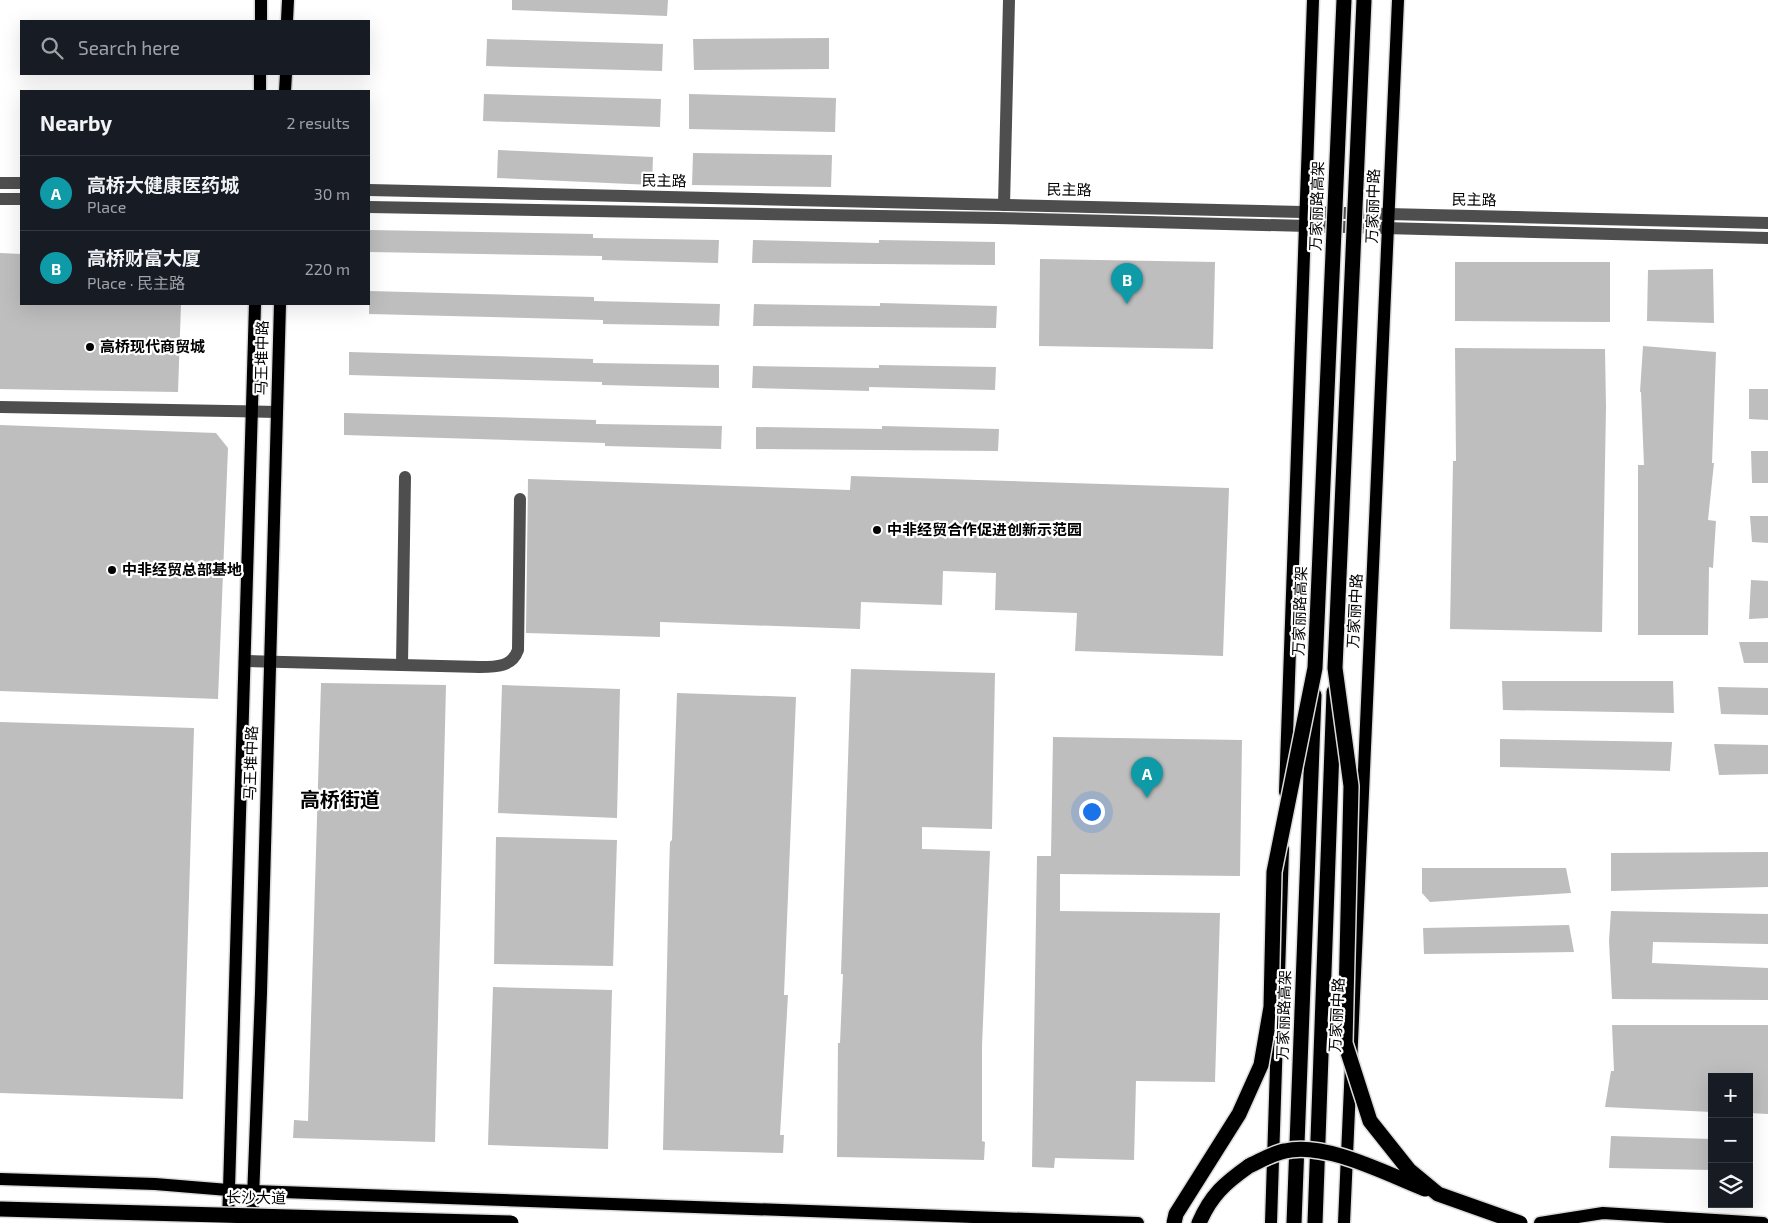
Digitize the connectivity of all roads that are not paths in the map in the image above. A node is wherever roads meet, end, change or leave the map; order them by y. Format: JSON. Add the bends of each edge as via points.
{"nodes":[{"id":1,"x":262,"y":0,"type":"edge"},
{"id":2,"x":288,"y":0,"type":"edge"},
{"id":3,"x":1008,"y":0,"type":"edge"},
{"id":4,"x":1313,"y":0,"type":"edge"},
{"id":5,"x":1344,"y":0,"type":"edge"},
{"id":6,"x":1364,"y":0,"type":"edge"},
{"id":7,"x":1398,"y":0,"type":"edge"},
{"id":8,"x":261,"y":20,"type":"edge"},
{"id":9,"x":287,"y":20,"type":"edge"},
{"id":10,"x":260,"y":75,"type":"edge"},
{"id":11,"x":286,"y":75,"type":"edge"},
{"id":12,"x":260,"y":90,"type":"edge"},
{"id":13,"x":285,"y":90,"type":"edge"},
{"id":14,"x":0,"y":183,"type":"edge"},
{"id":15,"x":20,"y":183,"type":"edge"},
{"id":16,"x":370,"y":190,"type":"edge"},
{"id":17,"x":0,"y":199,"type":"edge"},
{"id":18,"x":20,"y":199,"type":"edge"},
{"id":19,"x":1004,"y":205,"type":"junction"},
{"id":20,"x":370,"y":207,"type":"edge"},
{"id":21,"x":1306,"y":212,"type":"junction"},
{"id":22,"x":1389,"y":215,"type":"junction"},
{"id":23,"x":1768,"y":223,"type":"edge"},
{"id":24,"x":1305,"y":227,"type":"junction"},
{"id":25,"x":1388,"y":229,"type":"junction"},
{"id":26,"x":1768,"y":238,"type":"edge"},
{"id":27,"x":255,"y":305,"type":"edge"},
{"id":28,"x":280,"y":305,"type":"edge"},
{"id":29,"x":0,"y":407,"type":"edge"},
{"id":30,"x":252,"y":412,"type":"junction"},
{"id":31,"x":277,"y":412,"type":"junction"},
{"id":32,"x":404,"y":477,"type":"dead end"},
{"id":33,"x":520,"y":499,"type":"dead end"},
{"id":34,"x":246,"y":661,"type":"junction"},
{"id":35,"x":270,"y":663,"type":"junction"},
{"id":36,"x":402,"y":666,"type":"junction"},
{"id":37,"x":1315,"y":668,"type":"junction"},
{"id":38,"x":1335,"y":668,"type":"junction"},
{"id":39,"x":0,"y":1178,"type":"edge"},
{"id":40,"x":228,"y":1190,"type":"junction"},
{"id":41,"x":253,"y":1190,"type":"junction"},
{"id":42,"x":1438,"y":1194,"type":"junction"},
{"id":43,"x":0,"y":1209,"type":"edge"},
{"id":44,"x":228,"y":1223,"type":"edge"},
{"id":45,"x":252,"y":1223,"type":"edge"},
{"id":46,"x":511,"y":1223,"type":"edge"},
{"id":47,"x":1138,"y":1223,"type":"edge"},
{"id":48,"x":1174,"y":1223,"type":"edge"},
{"id":49,"x":1199,"y":1223,"type":"edge"},
{"id":50,"x":1271,"y":1223,"type":"edge"},
{"id":51,"x":1294,"y":1223,"type":"edge"},
{"id":52,"x":1315,"y":1223,"type":"edge"},
{"id":53,"x":1344,"y":1223,"type":"edge"},
{"id":54,"x":1520,"y":1223,"type":"edge"},
{"id":55,"x":1540,"y":1223,"type":"edge"},
{"id":56,"x":1763,"y":1223,"type":"edge"}],
"edges":[{"from":1,"to":8,"type":"main road"},
{"from":2,"to":9,"type":"main road"},
{"from":3,"to":19,"type":"street"},
{"from":4,"to":21,"type":"main road"},
{"from":5,"to":37,"type":"highway","name":"万家丽路高架","bridge":true},
{"from":6,"to":38,"type":"highway","bridge":true},
{"from":7,"to":22,"type":"main road","name":"万家丽中路"},
{"from":10,"to":12,"type":"main road"},
{"from":11,"to":13,"type":"main road"},
{"from":14,"to":15,"type":"street"},
{"from":16,"to":19,"type":"street","name":"民主路"},
{"from":17,"to":18,"type":"street"},
{"from":19,"to":21,"type":"street","name":"民主路"},
{"from":20,"to":24,"type":"street","name":"民主路"},
{"from":21,"to":22,"type":"street","name":"民主路"},
{"from":21,"to":24,"type":"main road"},
{"from":22,"to":23,"type":"street","name":"民主路"},
{"from":22,"to":25,"type":"main road","name":"万家丽中路"},
{"from":24,"to":25,"type":"street","name":"民主路"},
{"from":24,"to":50,"type":"main road"},
{"from":25,"to":26,"type":"street","name":"民主路"},
{"from":25,"to":53,"type":"main road","name":"万家丽中路"},
{"from":27,"to":30,"type":"main road","name":"马王堆中路"},
{"from":28,"to":31,"type":"main road","name":"马王堆中路"},
{"from":29,"to":30,"type":"street"},
{"from":30,"to":31,"type":"street"},
{"from":30,"to":34,"type":"main road","name":"马王堆中路"},
{"from":31,"to":35,"type":"main road","name":"马王堆中路"},
{"from":32,"to":36,"type":"street"},
{"from":33,"to":36,"type":"street","via":[[518,650],[515,658],[494,666]]},
{"from":34,"to":35,"type":"street"},
{"from":34,"to":40,"type":"main road","name":"马王堆中路"},
{"from":35,"to":36,"type":"street"},
{"from":35,"to":41,"type":"main road","name":"马王堆中路"},
{"from":37,"to":48,"type":"highway","bridge":true,"via":[[1274,872],[1271,1007],[1261,1065],[1239,1114],[1176,1214]]},
{"from":37,"to":51,"type":"highway","name":"万家丽路高架","bridge":true},
{"from":38,"to":42,"type":"highway","bridge":true,"via":[[1351,786],[1345,1043],[1370,1121],[1409,1170]]},
{"from":38,"to":52,"type":"highway","bridge":true},
{"from":39,"to":40,"type":"main road"},
{"from":40,"to":41,"type":"main road"},
{"from":40,"to":44,"type":"main road","name":"马王堆中路"},
{"from":41,"to":45,"type":"main road","name":"马王堆中路"},
{"from":41,"to":47,"type":"main road"},
{"from":42,"to":49,"type":"highway","bridge":true,"via":[[1330,1153],[1306,1148],[1284,1151],[1249,1166],[1224,1184],[1207,1204]]},
{"from":42,"to":54,"type":"highway","bridge":true},
{"from":43,"to":46,"type":"highway","name":"长沙大道","bridge":true},
{"from":55,"to":56,"type":"main road","via":[[1602,1213]]}]}
